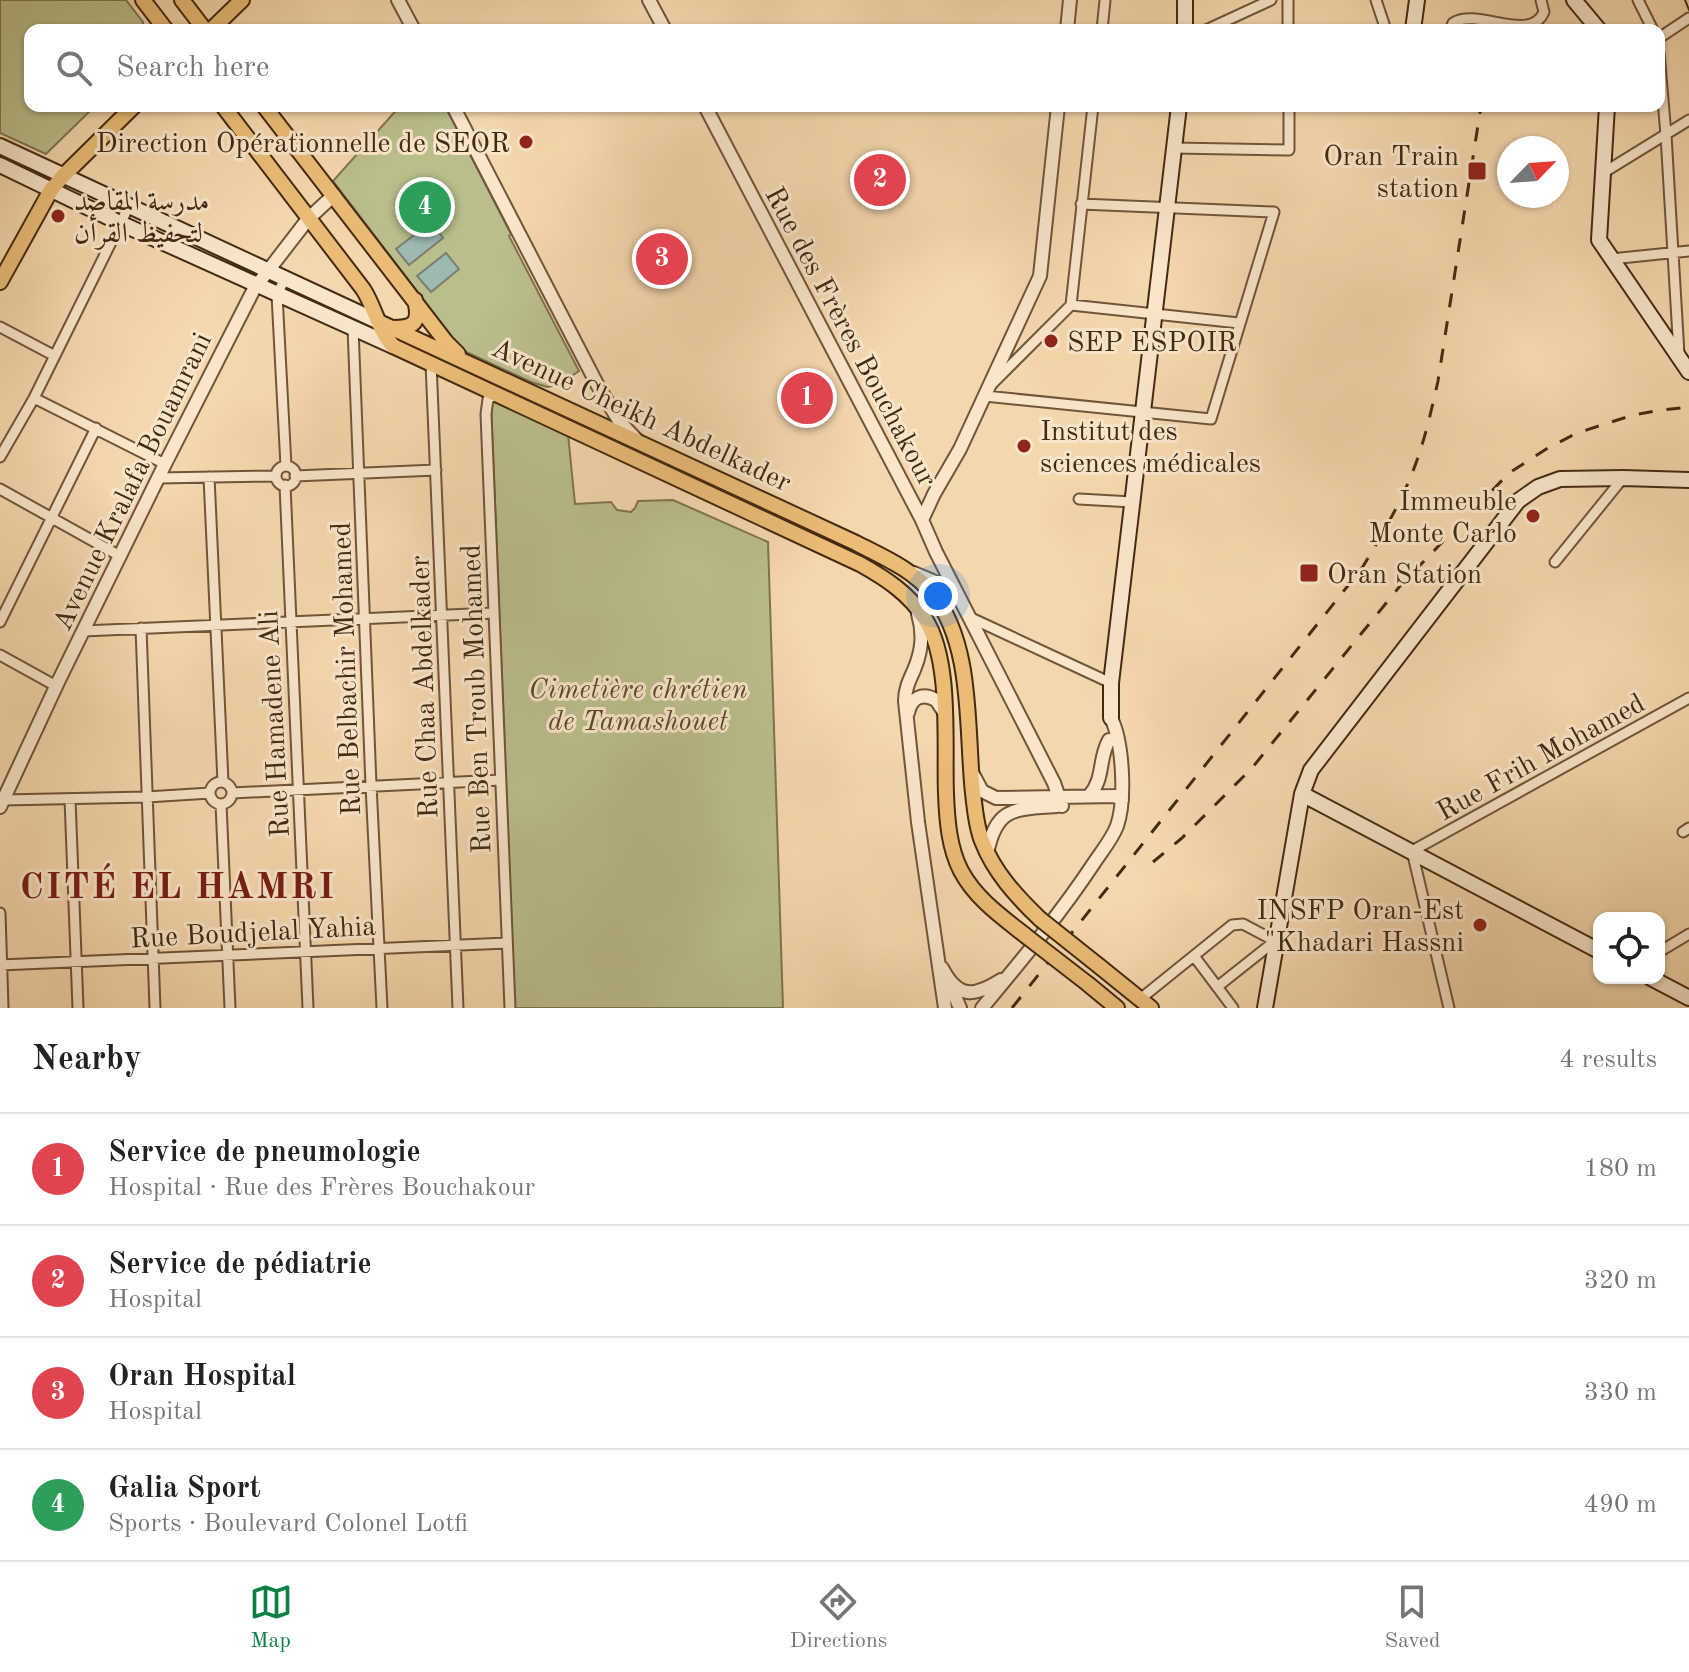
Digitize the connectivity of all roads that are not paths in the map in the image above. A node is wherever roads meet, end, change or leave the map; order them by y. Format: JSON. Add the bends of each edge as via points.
{"nodes":[{"id":1,"x":143,"y":0,"type":"edge"},
{"id":2,"x":182,"y":0,"type":"edge"},
{"id":3,"x":242,"y":0,"type":"edge"},
{"id":4,"x":398,"y":0,"type":"edge"},
{"id":5,"x":649,"y":0,"type":"edge"},
{"id":6,"x":1070,"y":0,"type":"edge"},
{"id":7,"x":1105,"y":0,"type":"edge"},
{"id":8,"x":1185,"y":0,"type":"edge"},
{"id":9,"x":1271,"y":0,"type":"edge"},
{"id":10,"x":1288,"y":0,"type":"edge"},
{"id":11,"x":1376,"y":0,"type":"edge"},
{"id":12,"x":1417,"y":0,"type":"edge"},
{"id":13,"x":1541,"y":0,"type":"edge"},
{"id":14,"x":1574,"y":0,"type":"edge"},
{"id":15,"x":1638,"y":0,"type":"edge"},
{"id":16,"x":1689,"y":18,"type":"edge"},
{"id":17,"x":161,"y":24,"type":"edge"},
{"id":18,"x":200,"y":24,"type":"edge"},
{"id":19,"x":217,"y":24,"type":"edge"},
{"id":20,"x":411,"y":24,"type":"edge"},
{"id":21,"x":662,"y":24,"type":"edge"},
{"id":22,"x":1068,"y":24,"type":"edge"},
{"id":23,"x":1103,"y":24,"type":"edge"},
{"id":24,"x":1185,"y":24,"type":"edge"},
{"id":25,"x":1219,"y":24,"type":"edge"},
{"id":26,"x":1288,"y":24,"type":"edge"},
{"id":27,"x":1384,"y":24,"type":"edge"},
{"id":28,"x":1414,"y":24,"type":"edge"},
{"id":29,"x":1454,"y":24,"type":"edge"},
{"id":30,"x":1515,"y":24,"type":"edge"},
{"id":31,"x":1534,"y":24,"type":"edge"},
{"id":32,"x":1594,"y":24,"type":"edge"},
{"id":33,"x":1650,"y":24,"type":"edge"},
{"id":34,"x":1665,"y":34,"type":"edge"},
{"id":35,"x":128,"y":112,"type":"edge"},
{"id":36,"x":228,"y":112,"type":"edge"},
{"id":37,"x":269,"y":112,"type":"edge"},
{"id":38,"x":456,"y":112,"type":"edge"},
{"id":39,"x":708,"y":112,"type":"edge"},
{"id":40,"x":1057,"y":112,"type":"edge"},
{"id":41,"x":1092,"y":112,"type":"edge"},
{"id":42,"x":1178,"y":112,"type":"edge"},
{"id":43,"x":1289,"y":112,"type":"edge"},
{"id":44,"x":1607,"y":112,"type":"edge"},
{"id":45,"x":1663,"y":112,"type":"edge"},
{"id":46,"x":1689,"y":120,"type":"edge"},
{"id":47,"x":1666,"y":135,"type":"junction"},
{"id":48,"x":0,"y":146,"type":"edge"},
{"id":49,"x":1174,"y":148,"type":"junction"},
{"id":50,"x":0,"y":165,"type":"edge"},
{"id":51,"x":1603,"y":173,"type":"junction"},
{"id":52,"x":63,"y":176,"type":"junction"},
{"id":53,"x":51,"y":190,"type":"junction"},
{"id":54,"x":334,"y":195,"type":"junction"},
{"id":55,"x":1081,"y":204,"type":"junction"},
{"id":56,"x":129,"y":206,"type":"junction"},
{"id":57,"x":1166,"y":208,"type":"junction"},
{"id":58,"x":308,"y":219,"type":"junction"},
{"id":59,"x":122,"y":224,"type":"junction"},
{"id":60,"x":1689,"y":251,"type":"edge"},
{"id":61,"x":1674,"y":252,"type":"junction"},
{"id":62,"x":1611,"y":259,"type":"junction"},
{"id":63,"x":268,"y":270,"type":"junction"},
{"id":64,"x":285,"y":278,"type":"junction"},
{"id":65,"x":0,"y":282,"type":"edge"},
{"id":66,"x":257,"y":285,"type":"junction"},
{"id":67,"x":277,"y":295,"type":"junction"},
{"id":68,"x":415,"y":299,"type":"junction"},
{"id":69,"x":1071,"y":305,"type":"junction"},
{"id":70,"x":1154,"y":314,"type":"junction"},
{"id":71,"x":379,"y":322,"type":"junction"},
{"id":72,"x":1239,"y":323,"type":"junction"},
{"id":73,"x":0,"y":327,"type":"edge"},
{"id":74,"x":353,"y":328,"type":"junction"},
{"id":75,"x":393,"y":328,"type":"junction"},
{"id":76,"x":393,"y":346,"type":"junction"},
{"id":77,"x":55,"y":356,"type":"junction"},
{"id":78,"x":1679,"y":357,"type":"junction"},
{"id":79,"x":464,"y":360,"type":"junction"},
{"id":80,"x":431,"y":363,"type":"junction"},
{"id":81,"x":1689,"y":372,"type":"edge"},
{"id":82,"x":598,"y":386,"type":"junction"},
{"id":83,"x":987,"y":392,"type":"junction"},
{"id":84,"x":497,"y":394,"type":"junction"},
{"id":85,"x":34,"y":398,"type":"junction"},
{"id":86,"x":1144,"y":412,"type":"junction"},
{"id":87,"x":579,"y":414,"type":"junction"},
{"id":88,"x":96,"y":428,"type":"junction"},
{"id":89,"x":636,"y":440,"type":"junction"},
{"id":90,"x":623,"y":453,"type":"junction"},
{"id":91,"x":0,"y":457,"type":"edge"},
{"id":92,"x":165,"y":464,"type":"junction"},
{"id":93,"x":286,"y":466,"type":"junction"},
{"id":94,"x":436,"y":470,"type":"junction"},
{"id":95,"x":359,"y":475,"type":"junction"},
{"id":96,"x":276,"y":476,"type":"junction"},
{"id":97,"x":295,"y":476,"type":"junction"},
{"id":98,"x":209,"y":477,"type":"junction"},
{"id":99,"x":158,"y":478,"type":"junction"},
{"id":100,"x":1623,"y":478,"type":"junction"},
{"id":101,"x":1689,"y":480,"type":"edge"},
{"id":102,"x":285,"y":485,"type":"junction"},
{"id":103,"x":0,"y":489,"type":"edge"},
{"id":104,"x":934,"y":494,"type":"junction"},
{"id":105,"x":1079,"y":499,"type":"dead end"},
{"id":106,"x":1132,"y":502,"type":"junction"},
{"id":107,"x":913,"y":503,"type":"junction"},
{"id":108,"x":52,"y":517,"type":"junction"},
{"id":109,"x":922,"y":520,"type":"junction"},
{"id":110,"x":936,"y":552,"type":"junction"},
{"id":111,"x":120,"y":556,"type":"junction"},
{"id":112,"x":1555,"y":562,"type":"dead end"},
{"id":113,"x":906,"y":570,"type":"junction"},
{"id":114,"x":960,"y":600,"type":"junction"},
{"id":115,"x":916,"y":607,"type":"junction"},
{"id":116,"x":494,"y":613,"type":"junction"},
{"id":117,"x":442,"y":615,"type":"junction"},
{"id":118,"x":969,"y":617,"type":"junction"},
{"id":119,"x":364,"y":618,"type":"junction"},
{"id":120,"x":0,"y":622,"type":"edge"},
{"id":121,"x":290,"y":622,"type":"junction"},
{"id":122,"x":215,"y":625,"type":"junction"},
{"id":123,"x":141,"y":628,"type":"junction"},
{"id":124,"x":83,"y":631,"type":"junction"},
{"id":125,"x":0,"y":655,"type":"edge"},
{"id":126,"x":1111,"y":683,"type":"junction"},
{"id":127,"x":56,"y":686,"type":"junction"},
{"id":128,"x":1689,"y":698,"type":"edge"},
{"id":129,"x":944,"y":712,"type":"junction"},
{"id":130,"x":907,"y":716,"type":"junction"},
{"id":131,"x":1111,"y":718,"type":"junction"},
{"id":132,"x":1109,"y":740,"type":"junction"},
{"id":133,"x":969,"y":762,"type":"junction"},
{"id":134,"x":501,"y":780,"type":"junction"},
{"id":135,"x":223,"y":782,"type":"junction"},
{"id":136,"x":449,"y":783,"type":"junction"},
{"id":137,"x":371,"y":785,"type":"junction"},
{"id":138,"x":298,"y":789,"type":"junction"},
{"id":139,"x":210,"y":793,"type":"junction"},
{"id":140,"x":232,"y":793,"type":"junction"},
{"id":141,"x":1302,"y":794,"type":"junction"},
{"id":142,"x":1089,"y":796,"type":"junction"},
{"id":143,"x":147,"y":797,"type":"junction"},
{"id":144,"x":70,"y":799,"type":"junction"},
{"id":145,"x":1064,"y":800,"type":"junction"},
{"id":146,"x":1117,"y":800,"type":"junction"},
{"id":147,"x":1,"y":802,"type":"edge"},
{"id":148,"x":221,"y":804,"type":"junction"},
{"id":149,"x":1412,"y":851,"type":"junction"},
{"id":150,"x":987,"y":854,"type":"junction"},
{"id":151,"x":0,"y":913,"type":"edge"},
{"id":152,"x":1689,"y":934,"type":"edge"},
{"id":153,"x":1275,"y":941,"type":"junction"},
{"id":154,"x":507,"y":943,"type":"junction"},
{"id":155,"x":456,"y":944,"type":"junction"},
{"id":156,"x":379,"y":948,"type":"junction"},
{"id":157,"x":1593,"y":948,"type":"edge"},
{"id":158,"x":1665,"y":948,"type":"edge"},
{"id":159,"x":305,"y":951,"type":"junction"},
{"id":160,"x":227,"y":955,"type":"junction"},
{"id":161,"x":1194,"y":956,"type":"junction"},
{"id":162,"x":152,"y":958,"type":"junction"},
{"id":163,"x":77,"y":961,"type":"junction"},
{"id":164,"x":939,"y":962,"type":"junction"},
{"id":165,"x":1,"y":965,"type":"edge"},
{"id":166,"x":1010,"y":974,"type":"junction"},
{"id":167,"x":946,"y":976,"type":"junction"},
{"id":168,"x":1662,"y":984,"type":"edge"},
{"id":169,"x":1217,"y":987,"type":"junction"},
{"id":170,"x":1689,"y":998,"type":"edge"},
{"id":171,"x":1145,"y":1004,"type":"edge"},
{"id":172,"x":3,"y":1008,"type":"edge"},
{"id":173,"x":78,"y":1008,"type":"edge"},
{"id":174,"x":155,"y":1008,"type":"edge"},
{"id":175,"x":230,"y":1008,"type":"edge"},
{"id":176,"x":308,"y":1008,"type":"edge"},
{"id":177,"x":382,"y":1008,"type":"edge"},
{"id":178,"x":458,"y":1008,"type":"edge"},
{"id":179,"x":510,"y":1008,"type":"edge"},
{"id":180,"x":942,"y":1008,"type":"edge"},
{"id":181,"x":960,"y":1008,"type":"edge"},
{"id":182,"x":982,"y":1008,"type":"edge"},
{"id":183,"x":1117,"y":1008,"type":"edge"},
{"id":184,"x":1233,"y":1008,"type":"edge"},
{"id":185,"x":1265,"y":1008,"type":"edge"},
{"id":186,"x":1449,"y":1008,"type":"edge"}],
"edges":[{"from":1,"to":17,"type":"main road"},
{"from":2,"to":18,"type":"main road"},
{"from":3,"to":19,"type":"main road"},
{"from":4,"to":20,"type":"street"},
{"from":5,"to":21,"type":"street"},
{"from":6,"to":22,"type":"street"},
{"from":7,"to":23,"type":"street"},
{"from":8,"to":24,"type":"main road"},
{"from":9,"to":25,"type":"street"},
{"from":10,"to":26,"type":"street"},
{"from":11,"to":27,"type":"street"},
{"from":12,"to":28,"type":"main road"},
{"from":13,"to":31,"type":"street","via":[[1544,12]]},
{"from":14,"to":32,"type":"main road"},
{"from":15,"to":33,"type":"street"},
{"from":16,"to":34,"type":"street"},
{"from":29,"to":30,"type":"street","via":[[1464,18]]},
{"from":35,"to":52,"type":"main road"},
{"from":36,"to":58,"type":"main road"},
{"from":37,"to":54,"type":"main road"},
{"from":38,"to":82,"type":"street"},
{"from":39,"to":107,"type":"street","name":"Rue des Frères Bouchakour"},
{"from":40,"to":83,"type":"street","via":[[1040,276]]},
{"from":41,"to":55,"type":"street"},
{"from":42,"to":49,"type":"main road"},
{"from":43,"to":49,"type":"street","via":[[1289,150]]},
{"from":44,"to":51,"type":"main road"},
{"from":45,"to":47,"type":"street"},
{"from":46,"to":47,"type":"street"},
{"from":47,"to":51,"type":"street"},
{"from":47,"to":61,"type":"street"},
{"from":48,"to":52,"type":"main road","name":"Avenue Cheikh Abdelkader"},
{"from":49,"to":57,"type":"main road"},
{"from":50,"to":53,"type":"main road","name":"Avenue Cheikh Abdelkader"},
{"from":51,"to":62,"type":"main road","via":[[1599,240]]},
{"from":52,"to":53,"type":"main road"},
{"from":52,"to":56,"type":"main road","name":"Avenue Cheikh Abdelkader"},
{"from":53,"to":59,"type":"main road","name":"Avenue Cheikh Abdelkader"},
{"from":53,"to":65,"type":"main road"},
{"from":54,"to":58,"type":"street","name":"Avenue Kralafa Bouamrani"},
{"from":54,"to":68,"type":"main road"},
{"from":55,"to":57,"type":"street"},
{"from":55,"to":69,"type":"street"},
{"from":56,"to":59,"type":"street"},
{"from":56,"to":63,"type":"main road","name":"Avenue Cheikh Abdelkader"},
{"from":57,"to":70,"type":"main road"},
{"from":57,"to":72,"type":"street","via":[[1274,212]]},
{"from":58,"to":63,"type":"street","name":"Avenue Kralafa Bouamrani"},
{"from":58,"to":71,"type":"main road","via":[[363,289]]},
{"from":59,"to":66,"type":"main road","name":"Avenue Cheikh Abdelkader"},
{"from":59,"to":77,"type":"street"},
{"from":60,"to":61,"type":"street"},
{"from":61,"to":62,"type":"street"},
{"from":61,"to":78,"type":"street"},
{"from":62,"to":78,"type":"main road"},
{"from":63,"to":64,"type":"main road","name":"Avenue Cheikh Abdelkader"},
{"from":63,"to":66,"type":"street","name":"Avenue Kralafa Bouamrani"},
{"from":64,"to":67,"type":"street"},
{"from":64,"to":71,"type":"main road","name":"Avenue Cheikh Abdelkader"},
{"from":66,"to":67,"type":"main road","name":"Avenue Cheikh Abdelkader"},
{"from":66,"to":92,"type":"street","name":"Avenue Kralafa Bouamrani"},
{"from":67,"to":74,"type":"main road","name":"Avenue Cheikh Abdelkader"},
{"from":67,"to":93,"type":"street"},
{"from":68,"to":75,"type":"main road","via":[[415,322]]},
{"from":68,"to":79,"type":"main road"},
{"from":69,"to":70,"type":"street"},
{"from":69,"to":83,"type":"street"},
{"from":70,"to":72,"type":"street"},
{"from":70,"to":86,"type":"main road"},
{"from":71,"to":75,"type":"main road","name":"Avenue Cheikh Abdelkader"},
{"from":71,"to":76,"type":"main road"},
{"from":72,"to":86,"type":"street","via":[[1211,419]]},
{"from":73,"to":77,"type":"street"},
{"from":74,"to":76,"type":"main road","name":"Avenue Cheikh Abdelkader"},
{"from":74,"to":95,"type":"street","name":"Rue Belbachir Mohamed"},
{"from":75,"to":79,"type":"main road","name":"Avenue Cheikh Abdelkader"},
{"from":76,"to":80,"type":"main road","name":"Avenue Cheikh Abdelkader"},
{"from":77,"to":85,"type":"street"},
{"from":78,"to":81,"type":"main road"},
{"from":79,"to":87,"type":"main road","name":"Avenue Cheikh Abdelkader"},
{"from":80,"to":84,"type":"main road","name":"Avenue Cheikh Abdelkader"},
{"from":80,"to":94,"type":"street","name":"Rue Chaa Abdelkader"},
{"from":82,"to":87,"type":"street","via":[[599,409],[593,415]]},
{"from":82,"to":89,"type":"street"},
{"from":83,"to":86,"type":"street"},
{"from":83,"to":104,"type":"street"},
{"from":84,"to":90,"type":"main road","name":"Avenue Cheikh Abdelkader"},
{"from":84,"to":116,"type":"street","name":"Rue Ben Troub Mohamed","via":[[488,399],[486,414]]},
{"from":85,"to":88,"type":"street"},
{"from":85,"to":91,"type":"street"},
{"from":86,"to":106,"type":"main road"},
{"from":87,"to":89,"type":"main road","name":"Avenue Cheikh Abdelkader"},
{"from":88,"to":92,"type":"street"},
{"from":88,"to":108,"type":"street"},
{"from":89,"to":90,"type":"main road"},
{"from":89,"to":113,"type":"main road","name":"Avenue Cheikh Abdelkader"},
{"from":90,"to":115,"type":"main road","name":"Avenue Cheikh Abdelkader","via":[[860,564]]},
{"from":92,"to":99,"type":"street","name":"Avenue Kralafa Bouamrani"},
{"from":93,"to":96,"type":"street"},
{"from":93,"to":97,"type":"street"},
{"from":94,"to":95,"type":"street"},
{"from":94,"to":117,"type":"street","name":"Rue Chaa Abdelkader"},
{"from":95,"to":97,"type":"street"},
{"from":95,"to":119,"type":"street","name":"Rue Belbachir Mohamed"},
{"from":96,"to":98,"type":"street"},
{"from":96,"to":102,"type":"street"},
{"from":97,"to":102,"type":"street"},
{"from":98,"to":99,"type":"street"},
{"from":98,"to":122,"type":"street"},
{"from":99,"to":111,"type":"street","name":"Avenue Kralafa Bouamrani"},
{"from":100,"to":101,"type":"main road"},
{"from":100,"to":112,"type":"street"},
{"from":100,"to":141,"type":"main road","via":[[1560,479],[1518,501],[1311,770]]},
{"from":102,"to":121,"type":"street","name":"Rue Hamadene Ali"},
{"from":103,"to":108,"type":"street"},
{"from":104,"to":107,"type":"street"},
{"from":104,"to":109,"type":"street"},
{"from":105,"to":106,"type":"street"},
{"from":106,"to":126,"type":"main road"},
{"from":107,"to":109,"type":"street","name":"Rue des Frères Bouchakour"},
{"from":108,"to":111,"type":"street"},
{"from":108,"to":120,"type":"street"},
{"from":109,"to":110,"type":"street","name":"Rue des Frères Bouchakour"},
{"from":110,"to":113,"type":"street","via":[[928,568]]},
{"from":110,"to":114,"type":"street"},
{"from":111,"to":124,"type":"street","name":"Avenue Kralafa Bouamrani"},
{"from":113,"to":114,"type":"street"},
{"from":113,"to":133,"type":"main road","name":"Avenue Cheikh Abdelkader","via":[[933,594],[955,633]]},
{"from":114,"to":118,"type":"street"},
{"from":115,"to":129,"type":"main road","name":"Avenue Cheikh Abdelkader","via":[[938,645]]},
{"from":115,"to":130,"type":"street","via":[[922,639],[905,693]]},
{"from":116,"to":117,"type":"street"},
{"from":116,"to":134,"type":"street","name":"Rue Ben Troub Mohamed"},
{"from":117,"to":119,"type":"street"},
{"from":117,"to":136,"type":"street","name":"Rue Chaa Abdelkader"},
{"from":118,"to":126,"type":"street"},
{"from":118,"to":145,"type":"street"},
{"from":119,"to":121,"type":"street"},
{"from":119,"to":137,"type":"street","name":"Rue Belbachir Mohamed"},
{"from":121,"to":122,"type":"street"},
{"from":121,"to":138,"type":"street","name":"Rue Hamadene Ali"},
{"from":122,"to":123,"type":"street"},
{"from":122,"to":135,"type":"street"},
{"from":123,"to":124,"type":"street"},
{"from":123,"to":143,"type":"street"},
{"from":124,"to":127,"type":"street","name":"Avenue Kralafa Bouamrani"},
{"from":125,"to":127,"type":"street"},
{"from":126,"to":131,"type":"main road"},
{"from":127,"to":147,"type":"street","name":"Avenue Kralafa Bouamrani"},
{"from":128,"to":149,"type":"street","name":"Rue Frih Mohamed"},
{"from":129,"to":130,"type":"street","via":[[936,700],[925,696],[914,700]]},
{"from":129,"to":183,"type":"main road","name":"Avenue Cheikh Abdelkader","bridge":true,"via":[[946,811],[961,871],[983,901]]},
{"from":130,"to":164,"type":"street"},
{"from":131,"to":132,"type":"street"},
{"from":131,"to":146,"type":"street","via":[[1122,781]]},
{"from":132,"to":142,"type":"street"},
{"from":132,"to":146,"type":"street"},
{"from":133,"to":145,"type":"street","via":[[987,795]]},
{"from":133,"to":150,"type":"main road","name":"Avenue Cheikh Abdelkader"},
{"from":134,"to":136,"type":"street"},
{"from":134,"to":154,"type":"street","name":"Rue Ben Troub Mohamed"},
{"from":135,"to":139,"type":"street","via":[[213,785]]},
{"from":135,"to":140,"type":"street"},
{"from":136,"to":137,"type":"street"},
{"from":136,"to":155,"type":"street","name":"Rue Chaa Abdelkader"},
{"from":137,"to":138,"type":"street"},
{"from":137,"to":156,"type":"street","name":"Rue Belbachir Mohamed"},
{"from":138,"to":140,"type":"street"},
{"from":138,"to":159,"type":"street","name":"Rue Hamadene Ali"},
{"from":139,"to":143,"type":"street"},
{"from":139,"to":148,"type":"street"},
{"from":140,"to":148,"type":"street"},
{"from":141,"to":149,"type":"main road"},
{"from":141,"to":153,"type":"main road"},
{"from":142,"to":145,"type":"street"},
{"from":142,"to":146,"type":"street"},
{"from":143,"to":144,"type":"street"},
{"from":143,"to":162,"type":"street"},
{"from":144,"to":147,"type":"street"},
{"from":144,"to":163,"type":"street"},
{"from":145,"to":146,"type":"street"},
{"from":145,"to":150,"type":"street","via":[[1001,819]]},
{"from":146,"to":166,"type":"street","via":[[1108,841]]},
{"from":148,"to":160,"type":"street"},
{"from":149,"to":157,"type":"main road"},
{"from":149,"to":186,"type":"street"},
{"from":150,"to":171,"type":"main road","name":"Avenue Cheikh Abdelkader","bridge":true,"via":[[1040,919]]},
{"from":151,"to":165,"type":"street"},
{"from":152,"to":158,"type":"street"},
{"from":153,"to":161,"type":"street","via":[[1243,924],[1232,925]]},
{"from":153,"to":169,"type":"street"},
{"from":153,"to":185,"type":"main road"},
{"from":154,"to":155,"type":"street","name":"Rue Boudjelal Yahia"},
{"from":154,"to":179,"type":"street","name":"Rue Ben Troub Mohamed"},
{"from":155,"to":156,"type":"street","name":"Rue Boudjelal Yahia"},
{"from":155,"to":178,"type":"street","name":"Rue Chaa Abdelkader"},
{"from":156,"to":159,"type":"street","name":"Rue Boudjelal Yahia"},
{"from":156,"to":177,"type":"street","name":"Rue Belbachir Mohamed"},
{"from":159,"to":160,"type":"street","name":"Rue Boudjelal Yahia"},
{"from":159,"to":176,"type":"street","name":"Rue Hamadene Ali"},
{"from":160,"to":162,"type":"street","name":"Rue Boudjelal Yahia"},
{"from":160,"to":175,"type":"street"},
{"from":161,"to":169,"type":"street"},
{"from":161,"to":171,"type":"street"},
{"from":162,"to":163,"type":"street","name":"Rue Boudjelal Yahia"},
{"from":162,"to":174,"type":"street"},
{"from":163,"to":165,"type":"street","name":"Rue Boudjelal Yahia"},
{"from":163,"to":173,"type":"street"},
{"from":164,"to":167,"type":"street"},
{"from":164,"to":180,"type":"street"},
{"from":165,"to":172,"type":"street"},
{"from":166,"to":167,"type":"street","via":[[972,994]]},
{"from":166,"to":182,"type":"street"},
{"from":167,"to":181,"type":"street"},
{"from":168,"to":170,"type":"main road"},
{"from":169,"to":184,"type":"street"}]}
